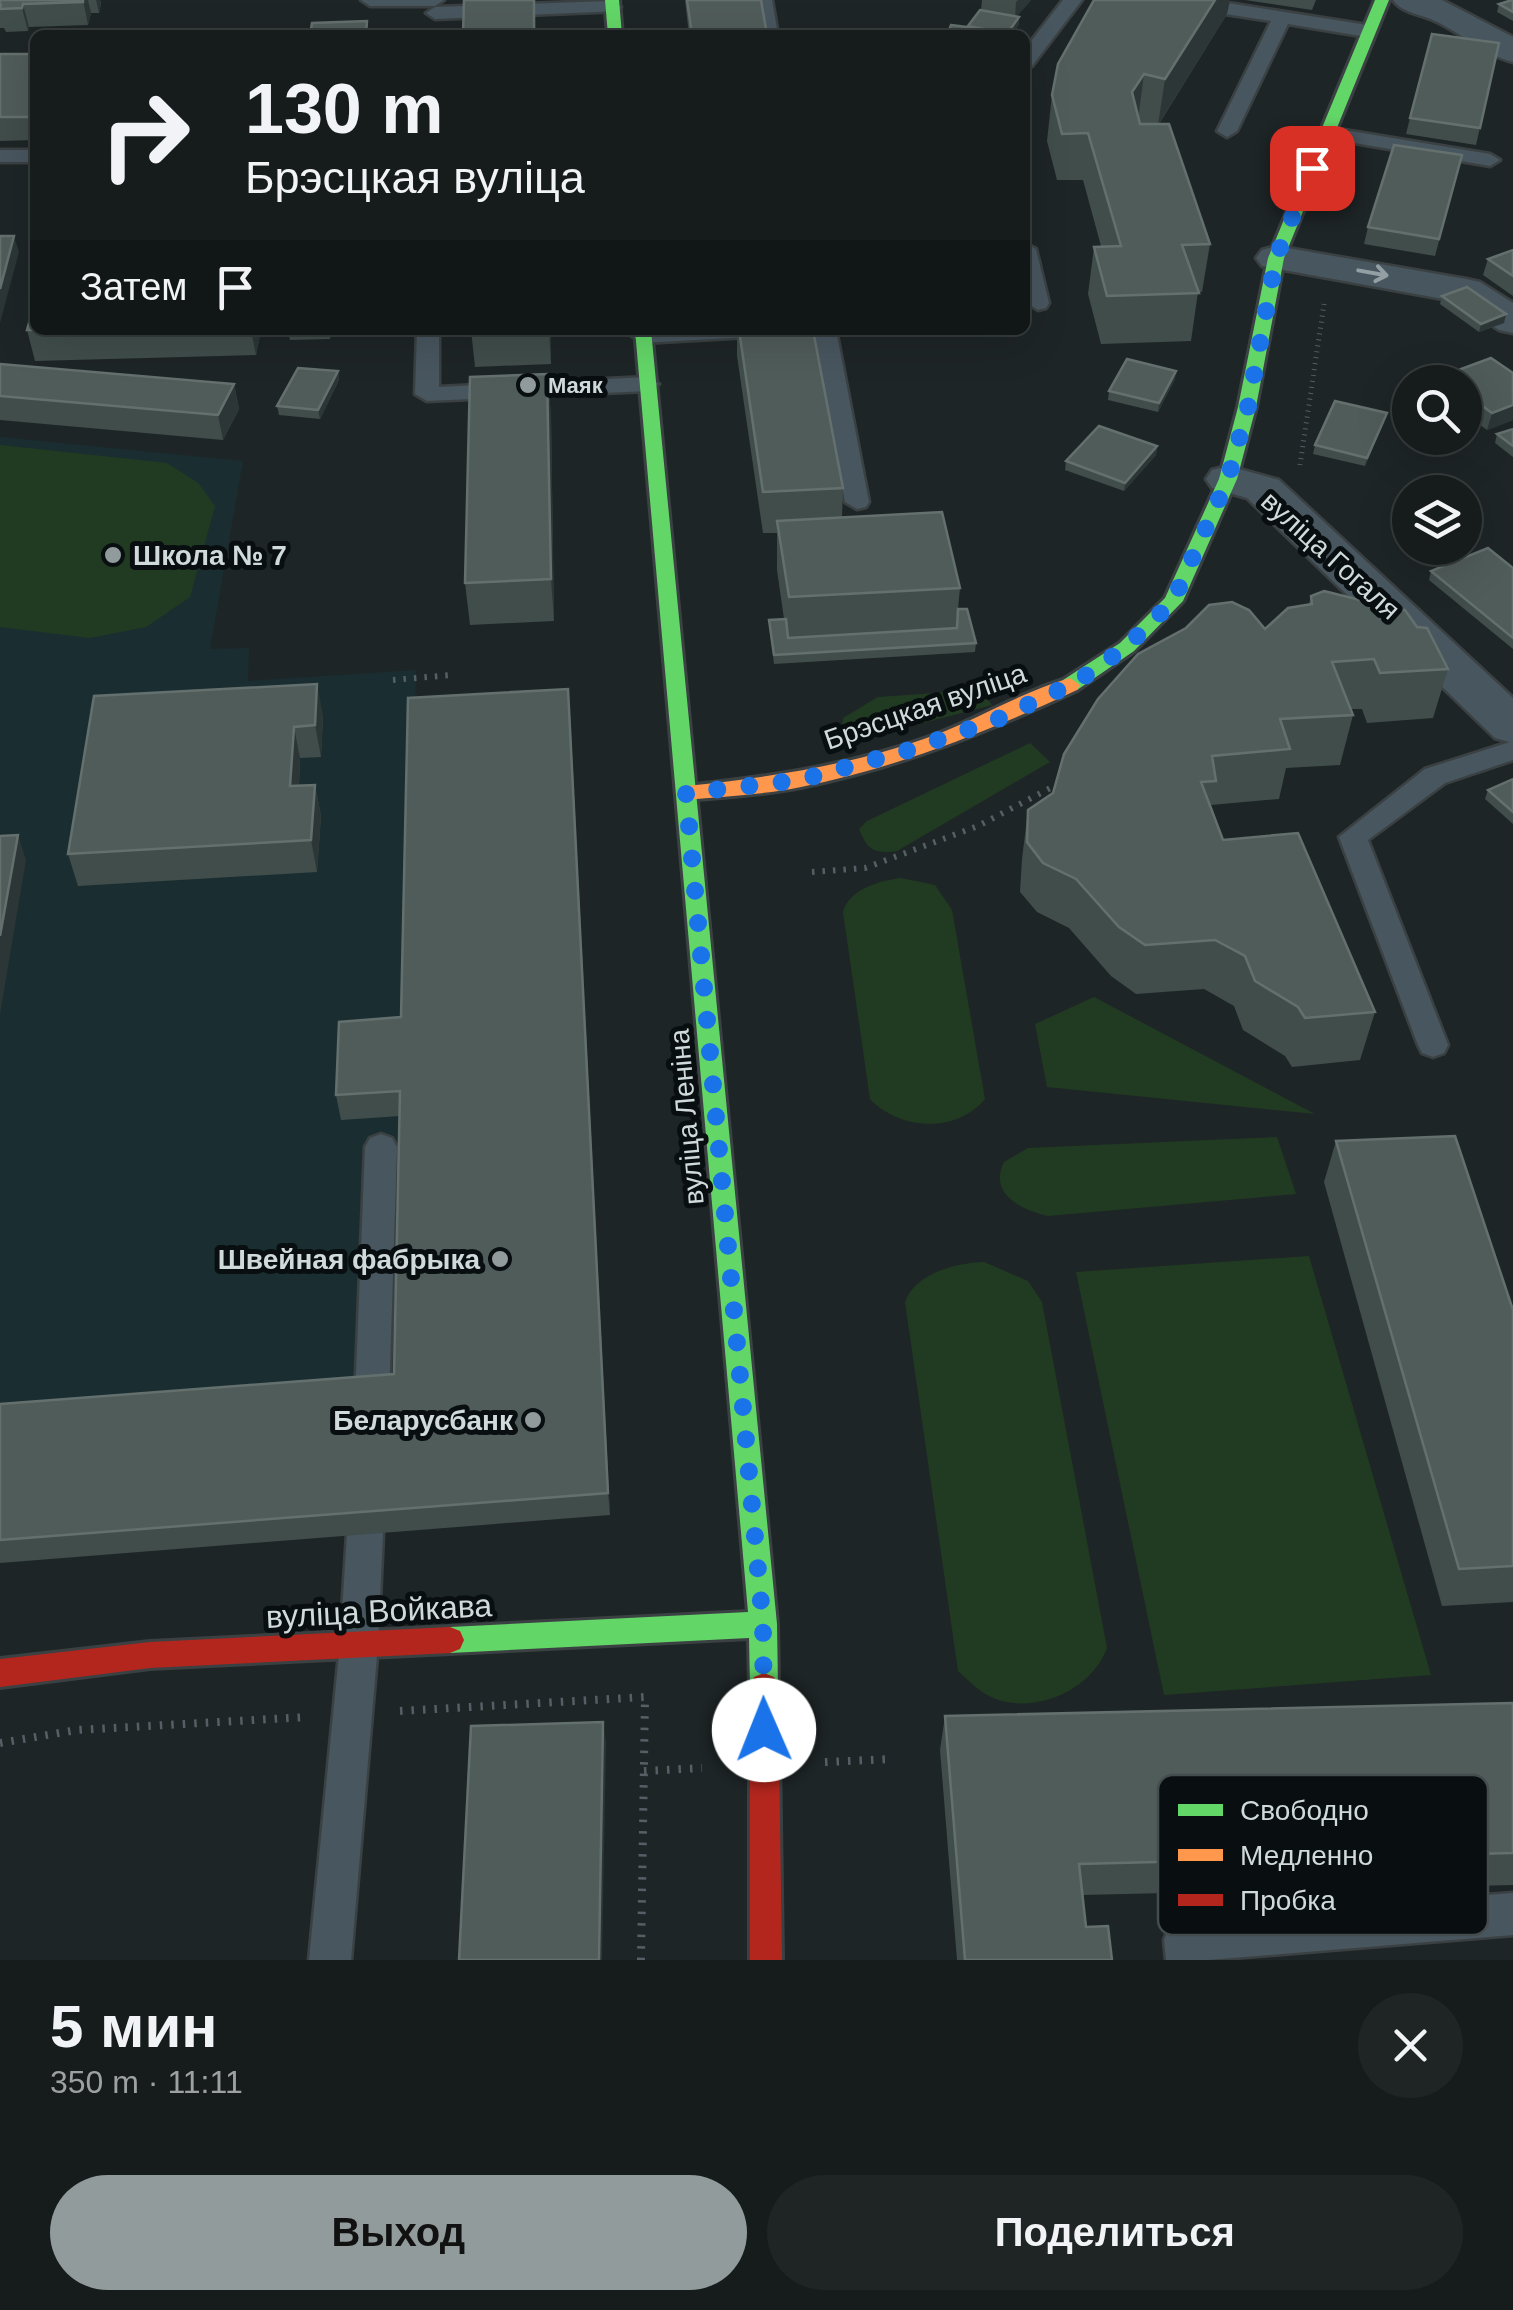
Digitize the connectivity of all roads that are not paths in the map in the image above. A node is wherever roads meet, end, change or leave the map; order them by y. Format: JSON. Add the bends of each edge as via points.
{"nodes":[{"id":1,"x":370,"y":0,"type":"edge"},
{"id":2,"x":762,"y":0,"type":"edge"},
{"id":3,"x":1073,"y":0,"type":"edge"},
{"id":4,"x":1174,"y":0,"type":"edge"},
{"id":5,"x":1382,"y":0,"type":"edge"},
{"id":6,"x":1410,"y":0,"type":"edge"},
{"id":7,"x":612,"y":3,"type":"edge"},
{"id":8,"x":435,"y":4,"type":"edge"},
{"id":9,"x":1282,"y":17,"type":"junction"},
{"id":10,"x":434,"y":30,"type":"edge"},
{"id":11,"x":615,"y":30,"type":"edge"},
{"id":12,"x":768,"y":30,"type":"edge"},
{"id":13,"x":1367,"y":31,"type":"junction"},
{"id":14,"x":1513,"y":52,"type":"edge"},
{"id":15,"x":1030,"y":56,"type":"edge"},
{"id":16,"x":1226,"y":131,"type":"dead end"},
{"id":17,"x":1326,"y":133,"type":"junction"},
{"id":18,"x":0,"y":156,"type":"edge"},
{"id":19,"x":30,"y":156,"type":"edge"},
{"id":20,"x":1490,"y":160,"type":"dead end"},
{"id":21,"x":1276,"y":258,"type":"junction"},
{"id":22,"x":1030,"y":270,"type":"edge"},
{"id":23,"x":1038,"y":303,"type":"dead end"},
{"id":24,"x":1513,"y":321,"type":"edge"},
{"id":25,"x":428,"y":335,"type":"edge"},
{"id":26,"x":643,"y":335,"type":"edge"},
{"id":27,"x":826,"y":335,"type":"edge"},
{"id":28,"x":648,"y":384,"type":"junction"},
{"id":29,"x":1228,"y":479,"type":"junction"},
{"id":30,"x":858,"y":502,"type":"dead end"},
{"id":31,"x":1513,"y":726,"type":"edge"},
{"id":32,"x":1513,"y":750,"type":"edge"},
{"id":33,"x":686,"y":793,"type":"junction"},
{"id":34,"x":1433,"y":1045,"type":"dead end"},
{"id":35,"x":381,"y":1147,"type":"dead end"},
{"id":36,"x":372,"y":1400,"type":"edge"},
{"id":37,"x":365,"y":1534,"type":"edge"},
{"id":38,"x":763,"y":1624,"type":"junction"},
{"id":39,"x":359,"y":1644,"type":"junction"},
{"id":40,"x":0,"y":1674,"type":"edge"},
{"id":41,"x":1513,"y":1914,"type":"edge"},
{"id":42,"x":1488,"y":1916,"type":"edge"},
{"id":43,"x":1248,"y":1935,"type":"edge"},
{"id":44,"x":330,"y":1960,"type":"edge"},
{"id":45,"x":766,"y":1960,"type":"edge"},
{"id":46,"x":1187,"y":1960,"type":"edge"}],
"edges":[{"from":1,"to":8,"type":"lane"},
{"from":2,"to":12,"type":"lane"},
{"from":3,"to":15,"type":"lane"},
{"from":4,"to":9,"type":"lane"},
{"from":5,"to":13,"type":"main road","name":"Брэсцкая вуліца"},
{"from":6,"to":14,"type":"street"},
{"from":7,"to":8,"type":"lane"},
{"from":7,"to":11,"type":"main road"},
{"from":8,"to":10,"type":"lane"},
{"from":9,"to":13,"type":"lane"},
{"from":9,"to":16,"type":"lane"},
{"from":13,"to":17,"type":"main road","name":"Брэсцкая вуліца"},
{"from":17,"to":20,"type":"lane"},
{"from":17,"to":21,"type":"main road","name":"Брэсцкая вуліца"},
{"from":18,"to":19,"type":"lane"},
{"from":21,"to":24,"type":"street","one_way":true,"via":[[1466,291]]},
{"from":21,"to":29,"type":"main road","name":"Брэсцкая вуліца"},
{"from":22,"to":23,"type":"lane"},
{"from":25,"to":28,"type":"lane","via":[[427,394]]},
{"from":26,"to":28,"type":"main road","name":"вуліца Леніна"},
{"from":27,"to":30,"type":"lane"},
{"from":28,"to":33,"type":"main road","name":"вуліца Леніна"},
{"from":29,"to":31,"type":"street","name":"вуліца Гогаля","via":[[1264,489],[1290,510]]},
{"from":29,"to":33,"type":"main road","name":"Брэсцкая вуліца","via":[[1173,601],[1078,681],[909,750],[800,780]]},
{"from":32,"to":34,"type":"lane","via":[[1435,776],[1353,837]]},
{"from":33,"to":38,"type":"main road","name":"вуліца Леніна"},
{"from":35,"to":36,"type":"lane"},
{"from":37,"to":39,"type":"lane"},
{"from":38,"to":39,"type":"main road","name":"вуліца Войкава"},
{"from":38,"to":45,"type":"main road","name":"вуліца Леніна"},
{"from":39,"to":40,"type":"main road","name":"вуліца Войкава","via":[[150,1655]]},
{"from":39,"to":44,"type":"lane"},
{"from":41,"to":42,"type":"lane"},
{"from":43,"to":46,"type":"lane","via":[[1185,1940]]}]}
